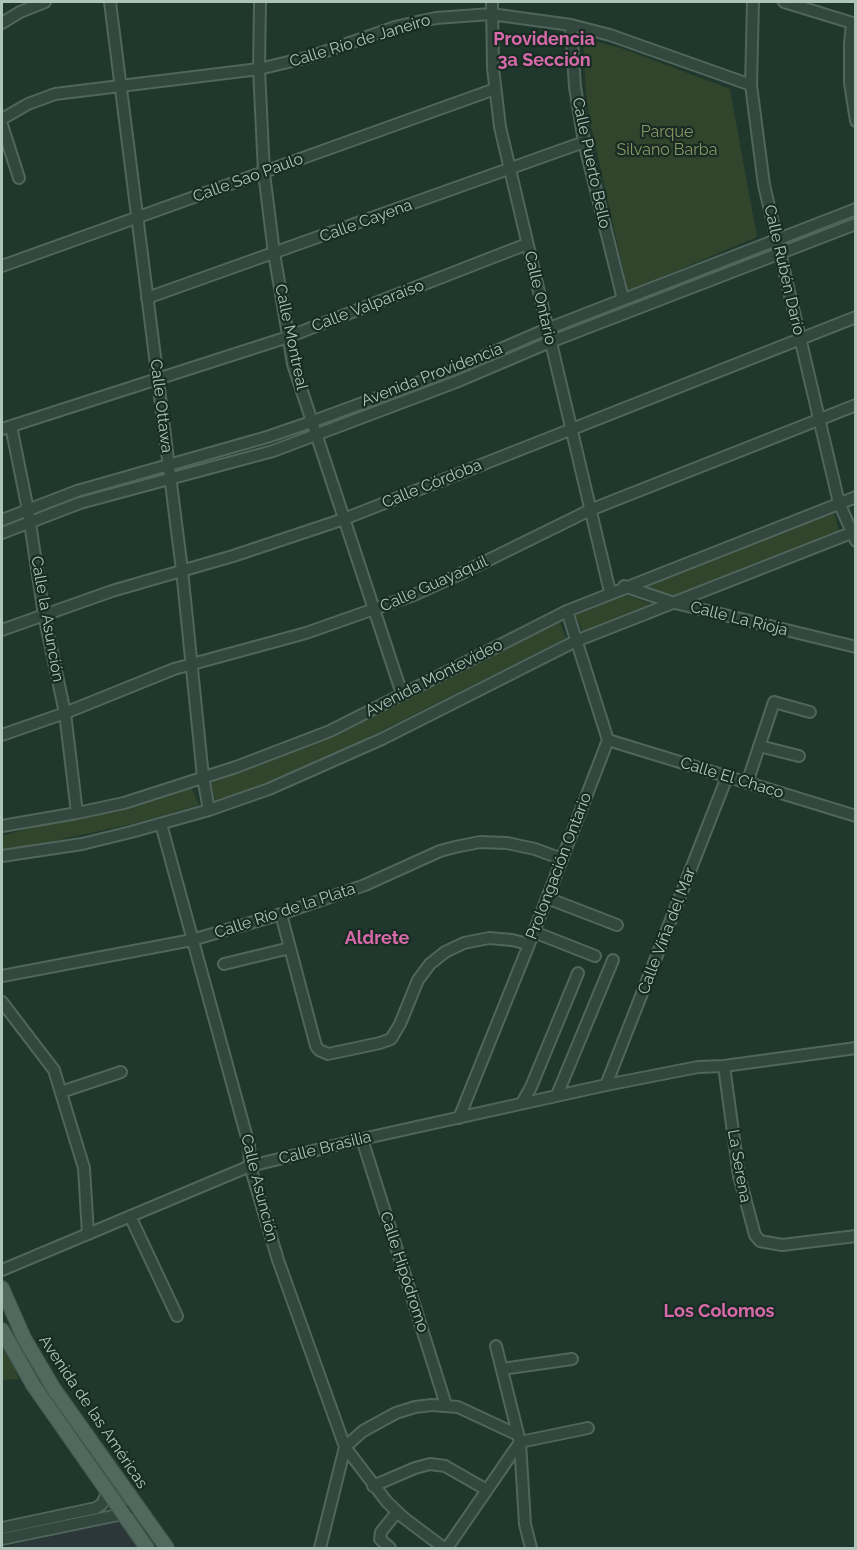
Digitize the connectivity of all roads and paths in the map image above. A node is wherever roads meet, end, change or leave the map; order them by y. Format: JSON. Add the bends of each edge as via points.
{"nodes":[{"id":1,"x":45,"y":2,"type":"edge"},
{"id":2,"x":110,"y":2,"type":"edge"},
{"id":3,"x":260,"y":2,"type":"edge"},
{"id":4,"x":492,"y":2,"type":"edge"},
{"id":5,"x":753,"y":2,"type":"edge"},
{"id":6,"x":784,"y":2,"type":"edge"},
{"id":7,"x":492,"y":14,"type":"junction"},
{"id":8,"x":2,"y":23,"type":"edge"},
{"id":9,"x":854,"y":24,"type":"edge"},
{"id":10,"x":572,"y":25,"type":"junction"},
{"id":11,"x":259,"y":69,"type":"junction"},
{"id":12,"x":751,"y":85,"type":"junction"},
{"id":13,"x":121,"y":86,"type":"junction"},
{"id":14,"x":495,"y":89,"type":"junction"},
{"id":15,"x":2,"y":118,"type":"edge"},
{"id":16,"x":855,"y":121,"type":"edge"},
{"id":17,"x":2,"y":125,"type":"edge"},
{"id":18,"x":584,"y":142,"type":"junction"},
{"id":19,"x":509,"y":170,"type":"junction"},
{"id":20,"x":264,"y":173,"type":"junction"},
{"id":21,"x":19,"y":178,"type":"dead end"},
{"id":22,"x":855,"y":209,"type":"edge"},
{"id":23,"x":137,"y":218,"type":"junction"},
{"id":24,"x":855,"y":224,"type":"edge"},
{"id":25,"x":777,"y":239,"type":"junction"},
{"id":26,"x":527,"y":244,"type":"junction"},
{"id":27,"x":274,"y":253,"type":"junction"},
{"id":28,"x":780,"y":253,"type":"junction"},
{"id":29,"x":2,"y":267,"type":"edge"},
{"id":30,"x":147,"y":298,"type":"junction"},
{"id":31,"x":623,"y":299,"type":"junction"},
{"id":32,"x":855,"y":317,"type":"edge"},
{"id":33,"x":547,"y":328,"type":"junction"},
{"id":34,"x":288,"y":337,"type":"junction"},
{"id":35,"x":801,"y":339,"type":"junction"},
{"id":36,"x":550,"y":342,"type":"junction"},
{"id":37,"x":157,"y":379,"type":"junction"},
{"id":38,"x":855,"y":405,"type":"edge"},
{"id":39,"x":818,"y":420,"type":"junction"},
{"id":40,"x":311,"y":422,"type":"junction"},
{"id":41,"x":6,"y":427,"type":"edge"},
{"id":42,"x":570,"y":429,"type":"junction"},
{"id":43,"x":316,"y":436,"type":"junction"},
{"id":44,"x":169,"y":466,"type":"junction"},
{"id":45,"x":171,"y":480,"type":"junction"},
{"id":46,"x":855,"y":497,"type":"edge"},
{"id":47,"x":839,"y":503,"type":"junction"},
{"id":48,"x":28,"y":510,"type":"junction"},
{"id":49,"x":590,"y":510,"type":"junction"},
{"id":50,"x":344,"y":519,"type":"junction"},
{"id":51,"x":2,"y":520,"type":"edge"},
{"id":52,"x":30,"y":522,"type":"junction"},
{"id":53,"x":2,"y":533,"type":"edge"},
{"id":54,"x":854,"y":535,"type":"edge"},
{"id":55,"x":182,"y":570,"type":"junction"},
{"id":56,"x":624,"y":586,"type":"junction"},
{"id":57,"x":609,"y":592,"type":"junction"},
{"id":58,"x":671,"y":602,"type":"junction"},
{"id":59,"x":375,"y":610,"type":"junction"},
{"id":60,"x":567,"y":610,"type":"junction"},
{"id":61,"x":44,"y":615,"type":"junction"},
{"id":62,"x":2,"y":630,"type":"edge"},
{"id":63,"x":576,"y":641,"type":"junction"},
{"id":64,"x":855,"y":647,"type":"edge"},
{"id":65,"x":192,"y":664,"type":"junction"},
{"id":66,"x":402,"y":694,"type":"junction"},
{"id":67,"x":810,"y":712,"type":"dead end"},
{"id":68,"x":65,"y":713,"type":"junction"},
{"id":69,"x":2,"y":735,"type":"edge"},
{"id":70,"x":608,"y":740,"type":"junction"},
{"id":71,"x":759,"y":746,"type":"junction"},
{"id":72,"x":799,"y":756,"type":"dead end"},
{"id":73,"x":203,"y":777,"type":"junction"},
{"id":74,"x":728,"y":777,"type":"junction"},
{"id":75,"x":747,"y":783,"type":"junction"},
{"id":76,"x":209,"y":810,"type":"junction"},
{"id":77,"x":77,"y":813,"type":"junction"},
{"id":78,"x":855,"y":816,"type":"edge"},
{"id":79,"x":161,"y":824,"type":"junction"},
{"id":80,"x":4,"y":826,"type":"edge"},
{"id":81,"x":2,"y":856,"type":"edge"},
{"id":82,"x":562,"y":859,"type":"junction"},
{"id":83,"x":547,"y":898,"type":"junction"},
{"id":84,"x":281,"y":914,"type":"junction"},
{"id":85,"x":617,"y":925,"type":"dead end"},
{"id":86,"x":534,"y":932,"type":"junction"},
{"id":87,"x":192,"y":940,"type":"junction"},
{"id":88,"x":528,"y":944,"type":"junction"},
{"id":89,"x":290,"y":948,"type":"junction"},
{"id":90,"x":595,"y":956,"type":"dead end"},
{"id":91,"x":613,"y":960,"type":"dead end"},
{"id":92,"x":224,"y":964,"type":"dead end"},
{"id":93,"x":578,"y":973,"type":"dead end"},
{"id":94,"x":2,"y":976,"type":"edge"},
{"id":95,"x":2,"y":1002,"type":"edge"},
{"id":96,"x":854,"y":1046,"type":"edge"},
{"id":97,"x":724,"y":1066,"type":"junction"},
{"id":98,"x":121,"y":1072,"type":"dead end"},
{"id":99,"x":606,"y":1085,"type":"junction"},
{"id":100,"x":61,"y":1092,"type":"junction"},
{"id":101,"x":557,"y":1095,"type":"junction"},
{"id":102,"x":522,"y":1103,"type":"junction"},
{"id":103,"x":459,"y":1118,"type":"junction"},
{"id":104,"x":362,"y":1139,"type":"junction"},
{"id":105,"x":250,"y":1166,"type":"junction"},
{"id":106,"x":130,"y":1216,"type":"junction"},
{"id":107,"x":88,"y":1234,"type":"junction"},
{"id":108,"x":855,"y":1236,"type":"edge"},
{"id":109,"x":2,"y":1270,"type":"edge"},
{"id":110,"x":2,"y":1288,"type":"edge"},
{"id":111,"x":6,"y":1301,"type":"edge"},
{"id":112,"x":177,"y":1316,"type":"dead end"},
{"id":113,"x":2,"y":1330,"type":"edge"},
{"id":114,"x":496,"y":1346,"type":"dead end"},
{"id":115,"x":572,"y":1359,"type":"dead end"},
{"id":116,"x":502,"y":1369,"type":"junction"},
{"id":117,"x":446,"y":1405,"type":"junction"},
{"id":118,"x":588,"y":1428,"type":"dead end"},
{"id":119,"x":519,"y":1439,"type":"junction"},
{"id":120,"x":345,"y":1447,"type":"junction"},
{"id":121,"x":373,"y":1486,"type":"junction"},
{"id":122,"x":487,"y":1490,"type":"junction"},
{"id":123,"x":108,"y":1491,"type":"junction"},
{"id":124,"x":136,"y":1505,"type":"junction"},
{"id":125,"x":397,"y":1512,"type":"junction"},
{"id":126,"x":123,"y":1514,"type":"junction"},
{"id":127,"x":48,"y":1524,"type":"junction"},
{"id":128,"x":2,"y":1528,"type":"edge"},
{"id":129,"x":2,"y":1539,"type":"edge"},
{"id":130,"x":147,"y":1548,"type":"edge"},
{"id":131,"x":167,"y":1548,"type":"edge"},
{"id":132,"x":320,"y":1548,"type":"edge"},
{"id":133,"x":390,"y":1548,"type":"edge"},
{"id":134,"x":446,"y":1548,"type":"edge"},
{"id":135,"x":531,"y":1548,"type":"edge"}],
"edges":[{"from":1,"to":8,"type":"street"},
{"from":2,"to":13,"type":"street","name":"Calle Ottawa"},
{"from":3,"to":11,"type":"street","name":"Calle Montreal"},
{"from":4,"to":7,"type":"street","name":"Calle Ontario"},
{"from":5,"to":12,"type":"street","name":"Calle Rubén Darío"},
{"from":6,"to":9,"type":"street"},
{"from":7,"to":10,"type":"street","name":"Calle Río de Janeiro"},
{"from":7,"to":11,"type":"street","name":"Calle Río de Janeiro","via":[[436,18],[395,27],[309,57]]},
{"from":7,"to":14,"type":"street","name":"Calle Ontario"},
{"from":9,"to":16,"type":"street","via":[[850,83]]},
{"from":10,"to":12,"type":"street","name":"Calle Río de Janeiro"},
{"from":10,"to":18,"type":"street","name":"Calle Puerto Bello","via":[[575,87]]},
{"from":11,"to":13,"type":"street","name":"Calle Río de Janeiro"},
{"from":11,"to":20,"type":"street","name":"Calle Montreal"},
{"from":12,"to":25,"type":"street","name":"Calle Rubén Darío","via":[[764,185]]},
{"from":13,"to":15,"type":"street","name":"Calle Río de Janeiro","via":[[55,94]]},
{"from":13,"to":23,"type":"street","name":"Calle Ottawa"},
{"from":14,"to":19,"type":"street","name":"Calle Ontario"},
{"from":14,"to":20,"type":"street","name":"Calle Sao Paulo"},
{"from":17,"to":21,"type":"street"},
{"from":18,"to":19,"type":"street","name":"Calle Cayena"},
{"from":18,"to":31,"type":"street","name":"Calle Puerto Bello"},
{"from":19,"to":26,"type":"street","name":"Calle Ontario"},
{"from":19,"to":27,"type":"street","name":"Calle Cayena"},
{"from":20,"to":23,"type":"street","name":"Calle Sao Paulo"},
{"from":20,"to":27,"type":"street","name":"Calle Montreal"},
{"from":22,"to":25,"type":"street","name":"Avenida Providencia"},
{"from":23,"to":29,"type":"street","name":"Calle Sao Paulo"},
{"from":23,"to":30,"type":"street","name":"Calle Ottawa"},
{"from":24,"to":28,"type":"street","name":"Avenida Providencia"},
{"from":25,"to":28,"type":"street","name":"Calle Rubén Darío"},
{"from":25,"to":31,"type":"street","name":"Avenida Providencia"},
{"from":26,"to":33,"type":"street","name":"Calle Ontario"},
{"from":26,"to":34,"type":"street","name":"Calle Valparaíso"},
{"from":27,"to":30,"type":"street","name":"Calle Cayena"},
{"from":27,"to":34,"type":"street","name":"Calle Montreal"},
{"from":28,"to":35,"type":"street","name":"Calle Rubén Darío"},
{"from":28,"to":36,"type":"street","name":"Avenida Providencia"},
{"from":30,"to":37,"type":"street","name":"Calle Ottawa"},
{"from":31,"to":33,"type":"street","name":"Avenida Providencia"},
{"from":32,"to":35,"type":"street","name":"Calle Córdoba"},
{"from":33,"to":36,"type":"street","name":"Calle Ontario"},
{"from":33,"to":40,"type":"street","name":"Avenida Providencia","via":[[452,370]]},
{"from":34,"to":37,"type":"street","name":"Calle Valparaíso"},
{"from":34,"to":40,"type":"street","name":"Calle Montreal"},
{"from":35,"to":39,"type":"street","name":"Calle Rubén Darío"},
{"from":35,"to":42,"type":"street","name":"Calle Córdoba"},
{"from":36,"to":42,"type":"street","name":"Calle Ontario"},
{"from":36,"to":43,"type":"street","name":"Avenida Providencia"},
{"from":37,"to":41,"type":"street","name":"Calle Valparaíso"},
{"from":37,"to":44,"type":"street","name":"Calle Ottawa"},
{"from":38,"to":39,"type":"street","name":"Calle Guayaquil"},
{"from":39,"to":47,"type":"street","name":"Calle Rubén Darío"},
{"from":39,"to":49,"type":"street","name":"Calle Guayaquil"},
{"from":40,"to":43,"type":"street","name":"Calle Montreal"},
{"from":40,"to":44,"type":"street","name":"Avenida Providencia"},
{"from":41,"to":48,"type":"street","name":"Calle la Asunción"},
{"from":42,"to":49,"type":"street","name":"Calle Ontario"},
{"from":42,"to":50,"type":"street","name":"Calle Córdoba"},
{"from":43,"to":45,"type":"street","name":"Avenida Providencia"},
{"from":43,"to":50,"type":"street","name":"Calle Montreal"},
{"from":44,"to":45,"type":"street","name":"Calle Ottawa"},
{"from":44,"to":48,"type":"street","name":"Avenida Providencia","via":[[76,491]]},
{"from":45,"to":52,"type":"street","name":"Avenida Providencia","via":[[80,503]]},
{"from":45,"to":55,"type":"street","name":"Calle Ottawa"},
{"from":46,"to":47,"type":"street","name":"Avenida Montevideo"},
{"from":47,"to":54,"type":"street","name":"Calle Rubén Darío"},
{"from":47,"to":56,"type":"street","name":"Avenida Montevideo"},
{"from":48,"to":51,"type":"street","name":"Avenida Providencia"},
{"from":48,"to":52,"type":"street","name":"Calle la Asunción"},
{"from":49,"to":57,"type":"street","name":"Calle Ontario"},
{"from":49,"to":59,"type":"street","name":"Calle Guayaquil","via":[[458,575]]},
{"from":50,"to":55,"type":"street","name":"Calle Córdoba"},
{"from":50,"to":59,"type":"street","name":"Calle Montreal"},
{"from":52,"to":53,"type":"street","name":"Avenida Providencia"},
{"from":52,"to":61,"type":"street","name":"Calle la Asunción"},
{"from":54,"to":58,"type":"street","name":"Avenida Montevideo"},
{"from":55,"to":61,"type":"street","name":"Calle Córdoba"},
{"from":55,"to":65,"type":"street","name":"Calle Ottawa"},
{"from":56,"to":57,"type":"street","name":"Avenida Montevideo"},
{"from":56,"to":58,"type":"street","name":"Calle La Rioja"},
{"from":57,"to":60,"type":"street","name":"Avenida Montevideo"},
{"from":58,"to":63,"type":"street","name":"Avenida Montevideo"},
{"from":58,"to":64,"type":"street","name":"Calle La Rioja"},
{"from":59,"to":65,"type":"street","name":"Calle Guayaquil"},
{"from":59,"to":66,"type":"street","name":"Calle Montreal"},
{"from":60,"to":63,"type":"street"},
{"from":60,"to":66,"type":"street","name":"Avenida Montevideo"},
{"from":61,"to":62,"type":"street","name":"Calle Córdoba"},
{"from":61,"to":68,"type":"street","name":"Calle la Asunción"},
{"from":63,"to":70,"type":"street"},
{"from":63,"to":76,"type":"street","name":"Avenida Montevideo","via":[[382,739],[269,789]]},
{"from":65,"to":68,"type":"street","name":"Calle Guayaquil"},
{"from":65,"to":73,"type":"street","name":"Calle Ottawa"},
{"from":66,"to":73,"type":"street","name":"Avenida Montevideo","via":[[330,731]]},
{"from":67,"to":71,"type":"street","via":[[774,702]]},
{"from":68,"to":69,"type":"street","name":"Calle Guayaquil"},
{"from":68,"to":77,"type":"street","name":"Calle la Asunción"},
{"from":70,"to":74,"type":"street","name":"Calle El Chaco"},
{"from":70,"to":82,"type":"street","name":"Prolongación Ontario"},
{"from":71,"to":72,"type":"street"},
{"from":71,"to":75,"type":"street"},
{"from":73,"to":76,"type":"street","name":"Calle Ottawa"},
{"from":73,"to":77,"type":"street","name":"Avenida Montevideo","via":[[124,803]]},
{"from":74,"to":75,"type":"street","name":"Calle El Chaco"},
{"from":74,"to":99,"type":"street","name":"Calle Viña del Mar"},
{"from":75,"to":78,"type":"street","name":"Calle El Chaco"},
{"from":76,"to":79,"type":"street","name":"Avenida Montevideo"},
{"from":77,"to":80,"type":"street","name":"Avenida Montevideo"},
{"from":79,"to":81,"type":"street","name":"Avenida Montevideo","via":[[82,844]]},
{"from":79,"to":87,"type":"street","name":"Calle Asunción"},
{"from":82,"to":83,"type":"street","name":"Prolongación Ontario"},
{"from":82,"to":84,"type":"street","name":"Calle Río de la Plata","via":[[507,843],[466,844]]},
{"from":83,"to":85,"type":"street"},
{"from":83,"to":86,"type":"street","name":"Prolongación Ontario"},
{"from":84,"to":87,"type":"street","name":"Calle Río de la Plata"},
{"from":84,"to":89,"type":"street"},
{"from":86,"to":88,"type":"street","name":"Prolongación Ontario"},
{"from":86,"to":90,"type":"street"},
{"from":87,"to":94,"type":"street","name":"Calle Río de la Plata"},
{"from":87,"to":105,"type":"street","name":"Calle Asunción","via":[[249,1145]]},
{"from":88,"to":89,"type":"street","via":[[482,939],[445,952],[418,980],[391,1039],[328,1054],[316,1046]]},
{"from":88,"to":103,"type":"street","name":"Prolongación Ontario"},
{"from":89,"to":92,"type":"street"},
{"from":91,"to":101,"type":"street"},
{"from":93,"to":102,"type":"street"},
{"from":95,"to":100,"type":"street","via":[[54,1070]]},
{"from":96,"to":97,"type":"street","name":"Calle Brasilia"},
{"from":97,"to":99,"type":"street","name":"Calle Brasilia","via":[[698,1067]]},
{"from":97,"to":108,"type":"street","name":"La Serena","via":[[739,1176],[755,1235],[760,1241],[782,1245]]},
{"from":98,"to":100,"type":"street"},
{"from":99,"to":101,"type":"street","name":"Calle Brasilia"},
{"from":100,"to":107,"type":"street","via":[[84,1168]]},
{"from":101,"to":102,"type":"street","name":"Calle Brasilia"},
{"from":102,"to":103,"type":"street","name":"Calle Brasilia"},
{"from":103,"to":104,"type":"street","name":"Calle Brasilia"},
{"from":104,"to":105,"type":"street","name":"Calle Brasilia"},
{"from":104,"to":117,"type":"street","name":"Calle Hipódromo"},
{"from":105,"to":106,"type":"street","name":"Calle Brasilia"},
{"from":105,"to":120,"type":"street","name":"Calle Asunción","via":[[278,1260]]},
{"from":106,"to":107,"type":"street","name":"Calle Brasilia"},
{"from":106,"to":112,"type":"street"},
{"from":107,"to":109,"type":"street","name":"Calle Brasilia"},
{"from":110,"to":111,"type":"main road","name":"Avenida de las Américas"},
{"from":111,"to":124,"type":"main road","name":"Avenida de las Américas","via":[[54,1389]]},
{"from":113,"to":123,"type":"main road","name":"Avenida de las Américas","via":[[33,1384]]},
{"from":114,"to":116,"type":"street"},
{"from":115,"to":116,"type":"street"},
{"from":116,"to":119,"type":"street"},
{"from":117,"to":119,"type":"street","via":[[477,1415]]},
{"from":117,"to":120,"type":"street","via":[[396,1413],[363,1431]]},
{"from":118,"to":119,"type":"street"},
{"from":119,"to":122,"type":"street"},
{"from":119,"to":135,"type":"street","via":[[525,1524]]},
{"from":120,"to":121,"type":"street","name":"Calle Asunción"},
{"from":120,"to":132,"type":"street"},
{"from":121,"to":122,"type":"street","via":[[430,1464],[445,1466]]},
{"from":121,"to":125,"type":"street","name":"Calle Asunción"},
{"from":122,"to":134,"type":"street"},
{"from":123,"to":126,"type":"main road","name":"Avenida de las Américas"},
{"from":123,"to":127,"type":"street","via":[[96,1508]]},
{"from":124,"to":126,"type":"street"},
{"from":124,"to":131,"type":"main road","name":"Avenida de las Américas"},
{"from":125,"to":133,"type":"street","via":[[381,1532],[380,1539]]},
{"from":125,"to":134,"type":"street","name":"Calle Asunción"},
{"from":126,"to":127,"type":"street"},
{"from":126,"to":130,"type":"main road","name":"Avenida de las Américas"},
{"from":127,"to":128,"type":"street"},
{"from":127,"to":129,"type":"street"}]}
